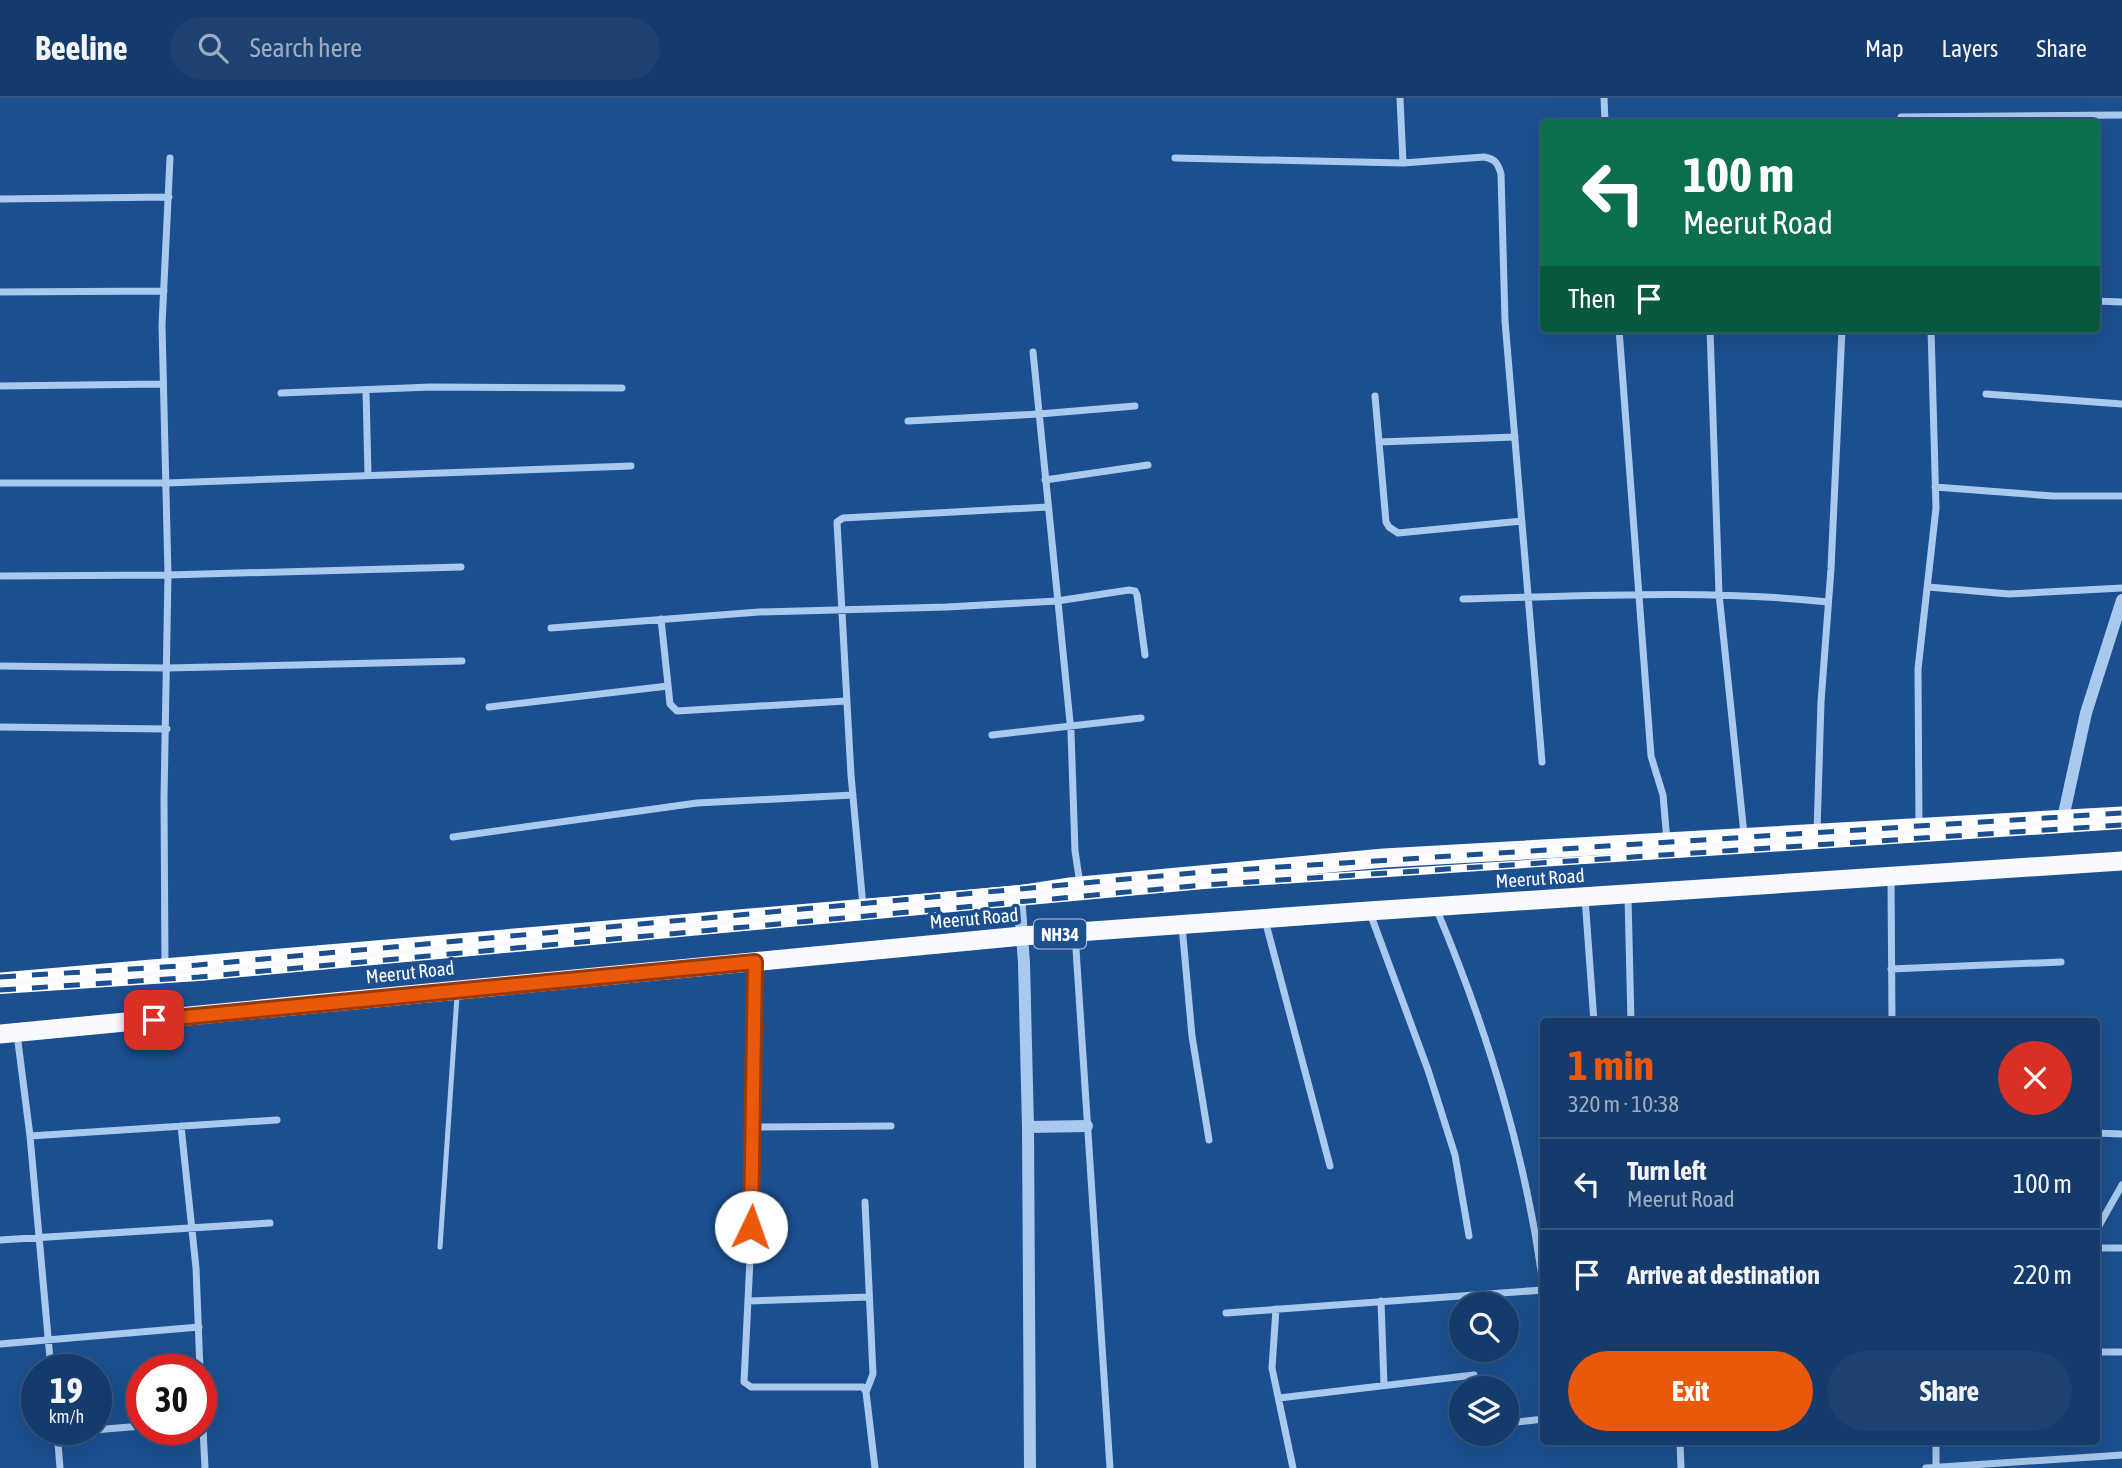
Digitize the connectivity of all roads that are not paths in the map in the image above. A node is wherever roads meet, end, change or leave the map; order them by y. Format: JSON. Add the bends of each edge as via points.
{"nodes":[{"id":1,"x":1400,"y":98,"type":"edge"},
{"id":2,"x":1604,"y":98,"type":"edge"},
{"id":3,"x":2122,"y":115,"type":"edge"},
{"id":4,"x":1901,"y":117,"type":"dead end"},
{"id":5,"x":1605,"y":119,"type":"edge"},
{"id":6,"x":170,"y":158,"type":"dead end"},
{"id":7,"x":1175,"y":158,"type":"dead end"},
{"id":8,"x":1403,"y":163,"type":"junction"},
{"id":9,"x":169,"y":197,"type":"junction"},
{"id":10,"x":0,"y":199,"type":"edge"},
{"id":11,"x":163,"y":291,"type":"junction"},
{"id":12,"x":0,"y":292,"type":"edge"},
{"id":13,"x":2100,"y":301,"type":"edge"},
{"id":14,"x":2122,"y":302,"type":"edge"},
{"id":15,"x":1619,"y":333,"type":"edge"},
{"id":16,"x":1710,"y":333,"type":"edge"},
{"id":17,"x":1842,"y":333,"type":"edge"},
{"id":18,"x":1931,"y":333,"type":"edge"},
{"id":19,"x":1033,"y":352,"type":"dead end"},
{"id":20,"x":162,"y":384,"type":"junction"},
{"id":21,"x":0,"y":386,"type":"edge"},
{"id":22,"x":622,"y":388,"type":"dead end"},
{"id":23,"x":366,"y":390,"type":"junction"},
{"id":24,"x":281,"y":393,"type":"dead end"},
{"id":25,"x":1986,"y":394,"type":"dead end"},
{"id":26,"x":1375,"y":396,"type":"dead end"},
{"id":27,"x":2122,"y":404,"type":"edge"},
{"id":28,"x":1135,"y":406,"type":"dead end"},
{"id":29,"x":1039,"y":414,"type":"junction"},
{"id":30,"x":908,"y":421,"type":"dead end"},
{"id":31,"x":1515,"y":437,"type":"junction"},
{"id":32,"x":1379,"y":442,"type":"junction"},
{"id":33,"x":1148,"y":465,"type":"dead end"},
{"id":34,"x":631,"y":466,"type":"dead end"},
{"id":35,"x":368,"y":475,"type":"junction"},
{"id":36,"x":1045,"y":480,"type":"junction"},
{"id":37,"x":0,"y":483,"type":"edge"},
{"id":38,"x":167,"y":484,"type":"junction"},
{"id":39,"x":1935,"y":488,"type":"junction"},
{"id":40,"x":2122,"y":496,"type":"edge"},
{"id":41,"x":1048,"y":507,"type":"junction"},
{"id":42,"x":1522,"y":521,"type":"junction"},
{"id":43,"x":461,"y":567,"type":"dead end"},
{"id":44,"x":169,"y":575,"type":"junction"},
{"id":45,"x":0,"y":576,"type":"edge"},
{"id":46,"x":1928,"y":587,"type":"junction"},
{"id":47,"x":2122,"y":588,"type":"edge"},
{"id":48,"x":1637,"y":594,"type":"junction"},
{"id":49,"x":1719,"y":594,"type":"junction"},
{"id":50,"x":1529,"y":597,"type":"junction"},
{"id":51,"x":1463,"y":599,"type":"dead end"},
{"id":52,"x":2122,"y":600,"type":"edge"},
{"id":53,"x":1057,"y":601,"type":"junction"},
{"id":54,"x":1828,"y":602,"type":"junction"},
{"id":55,"x":841,"y":610,"type":"junction"},
{"id":56,"x":661,"y":620,"type":"junction"},
{"id":57,"x":551,"y":628,"type":"dead end"},
{"id":58,"x":1144,"y":655,"type":"dead end"},
{"id":59,"x":462,"y":661,"type":"dead end"},
{"id":60,"x":0,"y":666,"type":"edge"},
{"id":61,"x":167,"y":668,"type":"junction"},
{"id":62,"x":668,"y":686,"type":"junction"},
{"id":63,"x":846,"y":701,"type":"junction"},
{"id":64,"x":489,"y":707,"type":"dead end"},
{"id":65,"x":1141,"y":718,"type":"dead end"},
{"id":66,"x":1070,"y":726,"type":"junction"},
{"id":67,"x":0,"y":727,"type":"edge"},
{"id":68,"x":167,"y":729,"type":"junction"},
{"id":69,"x":992,"y":735,"type":"dead end"},
{"id":70,"x":1542,"y":762,"type":"dead end"},
{"id":71,"x":853,"y":796,"type":"junction"},
{"id":72,"x":2122,"y":816,"type":"edge"},
{"id":73,"x":2063,"y":818,"type":"junction"},
{"id":74,"x":1919,"y":827,"type":"junction"},
{"id":75,"x":1816,"y":832,"type":"junction"},
{"id":76,"x":453,"y":837,"type":"dead end"},
{"id":77,"x":1745,"y":837,"type":"junction"},
{"id":78,"x":1667,"y":841,"type":"junction"},
{"id":79,"x":2122,"y":861,"type":"edge"},
{"id":80,"x":1891,"y":877,"type":"junction"},
{"id":81,"x":1081,"y":887,"type":"junction"},
{"id":82,"x":1019,"y":895,"type":"junction"},
{"id":83,"x":1628,"y":895,"type":"junction"},
{"id":84,"x":1585,"y":898,"type":"junction"},
{"id":85,"x":863,"y":908,"type":"junction"},
{"id":86,"x":1435,"y":908,"type":"junction"},
{"id":87,"x":1369,"y":911,"type":"junction"},
{"id":88,"x":1265,"y":919,"type":"junction"},
{"id":89,"x":1181,"y":925,"type":"junction"},
{"id":90,"x":1075,"y":932,"type":"junction"},
{"id":91,"x":1022,"y":936,"type":"junction"},
{"id":92,"x":755,"y":962,"type":"junction"},
{"id":93,"x":2061,"y":962,"type":"dead end"},
{"id":94,"x":165,"y":968,"type":"junction"},
{"id":95,"x":1891,"y":969,"type":"junction"},
{"id":96,"x":0,"y":982,"type":"edge"},
{"id":97,"x":457,"y":991,"type":"junction"},
{"id":98,"x":1594,"y":1018,"type":"edge"},
{"id":99,"x":1630,"y":1018,"type":"edge"},
{"id":100,"x":1892,"y":1018,"type":"edge"},
{"id":101,"x":8,"y":1034,"type":"edge"},
{"id":102,"x":277,"y":1120,"type":"dead end"},
{"id":103,"x":181,"y":1126,"type":"junction"},
{"id":104,"x":891,"y":1126,"type":"dead end"},
{"id":105,"x":1087,"y":1126,"type":"junction"},
{"id":106,"x":753,"y":1127,"type":"junction"},
{"id":107,"x":1028,"y":1127,"type":"junction"},
{"id":108,"x":2100,"y":1133,"type":"edge"},
{"id":109,"x":2122,"y":1134,"type":"edge"},
{"id":110,"x":30,"y":1136,"type":"junction"},
{"id":111,"x":1209,"y":1140,"type":"dead end"},
{"id":112,"x":1330,"y":1166,"type":"dead end"},
{"id":113,"x":2122,"y":1185,"type":"edge"},
{"id":114,"x":865,"y":1202,"type":"dead end"},
{"id":115,"x":270,"y":1223,"type":"dead end"},
{"id":116,"x":2100,"y":1224,"type":"edge"},
{"id":117,"x":192,"y":1228,"type":"junction"},
{"id":118,"x":1469,"y":1236,"type":"dead end"},
{"id":119,"x":38,"y":1238,"type":"junction"},
{"id":120,"x":0,"y":1240,"type":"edge"},
{"id":121,"x":440,"y":1248,"type":"dead end"},
{"id":122,"x":2100,"y":1248,"type":"edge"},
{"id":123,"x":2122,"y":1248,"type":"edge"},
{"id":124,"x":1540,"y":1270,"type":"edge"},
{"id":125,"x":1540,"y":1291,"type":"edge"},
{"id":126,"x":869,"y":1297,"type":"junction"},
{"id":127,"x":748,"y":1301,"type":"junction"},
{"id":128,"x":1381,"y":1301,"type":"junction"},
{"id":129,"x":1276,"y":1309,"type":"junction"},
{"id":130,"x":1226,"y":1313,"type":"dead end"},
{"id":131,"x":199,"y":1327,"type":"junction"},
{"id":132,"x":49,"y":1340,"type":"junction"},
{"id":133,"x":0,"y":1344,"type":"edge"},
{"id":134,"x":2100,"y":1352,"type":"edge"},
{"id":135,"x":2122,"y":1352,"type":"edge"},
{"id":136,"x":50,"y":1354,"type":"edge"},
{"id":137,"x":200,"y":1354,"type":"edge"},
{"id":138,"x":1474,"y":1375,"type":"dead end"},
{"id":139,"x":1384,"y":1385,"type":"junction"},
{"id":140,"x":866,"y":1392,"type":"junction"},
{"id":141,"x":1279,"y":1398,"type":"junction"},
{"id":142,"x":1540,"y":1419,"type":"edge"},
{"id":143,"x":1519,"y":1422,"type":"edge"},
{"id":144,"x":58,"y":1445,"type":"edge"},
{"id":145,"x":204,"y":1445,"type":"edge"},
{"id":146,"x":1680,"y":1445,"type":"edge"},
{"id":147,"x":1936,"y":1445,"type":"edge"},
{"id":148,"x":2122,"y":1455,"type":"edge"},
{"id":149,"x":60,"y":1468,"type":"edge"},
{"id":150,"x":205,"y":1468,"type":"edge"},
{"id":151,"x":875,"y":1468,"type":"edge"},
{"id":152,"x":1030,"y":1468,"type":"edge"},
{"id":153,"x":1110,"y":1468,"type":"edge"},
{"id":154,"x":1293,"y":1468,"type":"edge"},
{"id":155,"x":1681,"y":1468,"type":"edge"},
{"id":156,"x":1926,"y":1468,"type":"edge"},
{"id":157,"x":1936,"y":1468,"type":"edge"}],
"edges":[{"from":1,"to":8,"type":"street"},
{"from":2,"to":5,"type":"street"},
{"from":3,"to":4,"type":"street"},
{"from":6,"to":9,"type":"street"},
{"from":7,"to":8,"type":"street"},
{"from":8,"to":31,"type":"street","via":[[1484,157],[1499,165]]},
{"from":9,"to":10,"type":"street"},
{"from":9,"to":11,"type":"street"},
{"from":11,"to":12,"type":"street"},
{"from":11,"to":20,"type":"street"},
{"from":13,"to":14,"type":"street"},
{"from":15,"to":48,"type":"street"},
{"from":16,"to":49,"type":"street"},
{"from":17,"to":54,"type":"street"},
{"from":18,"to":39,"type":"street"},
{"from":19,"to":29,"type":"street"},
{"from":20,"to":21,"type":"street"},
{"from":20,"to":38,"type":"street"},
{"from":22,"to":23,"type":"street"},
{"from":23,"to":24,"type":"street"},
{"from":23,"to":35,"type":"street"},
{"from":25,"to":27,"type":"street"},
{"from":26,"to":32,"type":"street"},
{"from":28,"to":29,"type":"street"},
{"from":29,"to":30,"type":"street"},
{"from":29,"to":36,"type":"street"},
{"from":31,"to":32,"type":"street"},
{"from":31,"to":42,"type":"street"},
{"from":32,"to":42,"type":"street","via":[[1386,522],[1398,533]]},
{"from":33,"to":36,"type":"street"},
{"from":34,"to":35,"type":"street"},
{"from":35,"to":38,"type":"street"},
{"from":36,"to":41,"type":"street"},
{"from":37,"to":38,"type":"street"},
{"from":38,"to":44,"type":"street"},
{"from":39,"to":40,"type":"street"},
{"from":39,"to":46,"type":"street"},
{"from":41,"to":53,"type":"street"},
{"from":41,"to":55,"type":"street","via":[[843,518],[836,527]]},
{"from":42,"to":50,"type":"street"},
{"from":43,"to":44,"type":"street"},
{"from":44,"to":45,"type":"street"},
{"from":44,"to":61,"type":"street"},
{"from":46,"to":47,"type":"street","via":[[2009,594]]},
{"from":46,"to":74,"type":"street","via":[[1917,685]]},
{"from":48,"to":49,"type":"street"},
{"from":48,"to":50,"type":"street"},
{"from":48,"to":78,"type":"street","via":[[1651,756],[1663,795]]},
{"from":49,"to":54,"type":"street"},
{"from":49,"to":77,"type":"street"},
{"from":50,"to":51,"type":"street"},
{"from":50,"to":70,"type":"street"},
{"from":52,"to":73,"type":"street","via":[[2087,713]]},
{"from":53,"to":55,"type":"street"},
{"from":53,"to":58,"type":"street","via":[[1135,591]]},
{"from":53,"to":66,"type":"street"},
{"from":54,"to":75,"type":"street"},
{"from":55,"to":56,"type":"street"},
{"from":55,"to":63,"type":"street"},
{"from":56,"to":57,"type":"street"},
{"from":56,"to":62,"type":"street"},
{"from":59,"to":61,"type":"street"},
{"from":60,"to":61,"type":"street"},
{"from":61,"to":68,"type":"street"},
{"from":62,"to":63,"type":"street","via":[[670,704],[677,711]]},
{"from":62,"to":64,"type":"street"},
{"from":63,"to":71,"type":"street"},
{"from":65,"to":66,"type":"street"},
{"from":66,"to":69,"type":"street"},
{"from":66,"to":81,"type":"street","via":[[1075,851]]},
{"from":67,"to":68,"type":"street"},
{"from":68,"to":94,"type":"street"},
{"from":71,"to":76,"type":"street","via":[[697,803]]},
{"from":71,"to":85,"type":"street"},
{"from":72,"to":73,"type":"highway","name":"Meerut Road","number":"NH34"},
{"from":73,"to":74,"type":"highway","name":"Meerut Road","number":"NH34"},
{"from":74,"to":75,"type":"highway","name":"Meerut Road","number":"NH34"},
{"from":75,"to":77,"type":"highway","name":"Meerut Road","number":"NH34"},
{"from":77,"to":78,"type":"highway","name":"Meerut Road","number":"NH34"},
{"from":78,"to":81,"type":"highway","name":"Meerut Road","number":"NH34","via":[[1384,858]]},
{"from":79,"to":80,"type":"highway","name":"Meerut Road","number":"NH34"},
{"from":80,"to":83,"type":"highway","name":"Meerut Road","number":"NH34"},
{"from":80,"to":95,"type":"street"},
{"from":81,"to":82,"type":"highway","name":"Meerut Road","number":"NH34"},
{"from":82,"to":85,"type":"highway","name":"Meerut Road","number":"NH34"},
{"from":82,"to":91,"type":"street"},
{"from":83,"to":84,"type":"highway","name":"Meerut Road","number":"NH34"},
{"from":83,"to":99,"type":"street"},
{"from":84,"to":86,"type":"highway","name":"Meerut Road","number":"NH34"},
{"from":84,"to":98,"type":"street"},
{"from":85,"to":94,"type":"highway","name":"Meerut Road","number":"NH34"},
{"from":86,"to":87,"type":"highway","name":"Meerut Road","number":"NH34"},
{"from":86,"to":124,"type":"street","via":[[1464,975],[1513,1128]]},
{"from":87,"to":88,"type":"highway","name":"Meerut Road","number":"NH34"},
{"from":87,"to":118,"type":"street","via":[[1455,1155]]},
{"from":88,"to":89,"type":"highway","name":"Meerut Road","number":"NH34"},
{"from":88,"to":112,"type":"street"},
{"from":89,"to":90,"type":"highway","name":"Meerut Road","number":"NH34"},
{"from":89,"to":111,"type":"street"},
{"from":90,"to":91,"type":"highway","name":"Meerut Road","number":"NH34"},
{"from":90,"to":105,"type":"street"},
{"from":91,"to":92,"type":"highway","name":"Meerut Road","number":"NH34"},
{"from":91,"to":107,"type":"street"},
{"from":92,"to":97,"type":"highway","name":"Meerut Road","number":"NH34"},
{"from":92,"to":106,"type":"street"},
{"from":93,"to":95,"type":"street"},
{"from":94,"to":96,"type":"highway","name":"Meerut Road","number":"NH34"},
{"from":95,"to":100,"type":"street"},
{"from":97,"to":101,"type":"highway","name":"Meerut Road","number":"NH34"},
{"from":97,"to":121,"type":"lane"},
{"from":101,"to":110,"type":"street"},
{"from":102,"to":103,"type":"street"},
{"from":103,"to":110,"type":"street"},
{"from":103,"to":117,"type":"street"},
{"from":104,"to":106,"type":"street"},
{"from":105,"to":107,"type":"street"},
{"from":105,"to":153,"type":"street"},
{"from":106,"to":127,"type":"street"},
{"from":107,"to":152,"type":"street"},
{"from":108,"to":109,"type":"street"},
{"from":110,"to":119,"type":"street"},
{"from":113,"to":116,"type":"street"},
{"from":114,"to":126,"type":"street"},
{"from":115,"to":117,"type":"street"},
{"from":117,"to":119,"type":"street"},
{"from":117,"to":131,"type":"street"},
{"from":119,"to":120,"type":"street"},
{"from":119,"to":132,"type":"street"},
{"from":122,"to":123,"type":"street"},
{"from":125,"to":128,"type":"street"},
{"from":126,"to":127,"type":"street"},
{"from":126,"to":140,"type":"street","via":[[873,1374]]},
{"from":127,"to":140,"type":"street","via":[[747,1385],[860,1385]]},
{"from":128,"to":129,"type":"street"},
{"from":128,"to":139,"type":"street"},
{"from":129,"to":130,"type":"street"},
{"from":129,"to":141,"type":"street","via":[[1272,1368]]},
{"from":131,"to":132,"type":"street"},
{"from":131,"to":137,"type":"street"},
{"from":132,"to":133,"type":"street"},
{"from":132,"to":136,"type":"street"},
{"from":134,"to":135,"type":"street"},
{"from":138,"to":139,"type":"street"},
{"from":139,"to":141,"type":"street"},
{"from":140,"to":151,"type":"street"},
{"from":141,"to":154,"type":"street"},
{"from":142,"to":143,"type":"street"},
{"from":144,"to":149,"type":"street"},
{"from":145,"to":150,"type":"street"},
{"from":146,"to":155,"type":"street"},
{"from":147,"to":157,"type":"street"},
{"from":148,"to":157,"type":"street"},
{"from":156,"to":157,"type":"street"}]}
